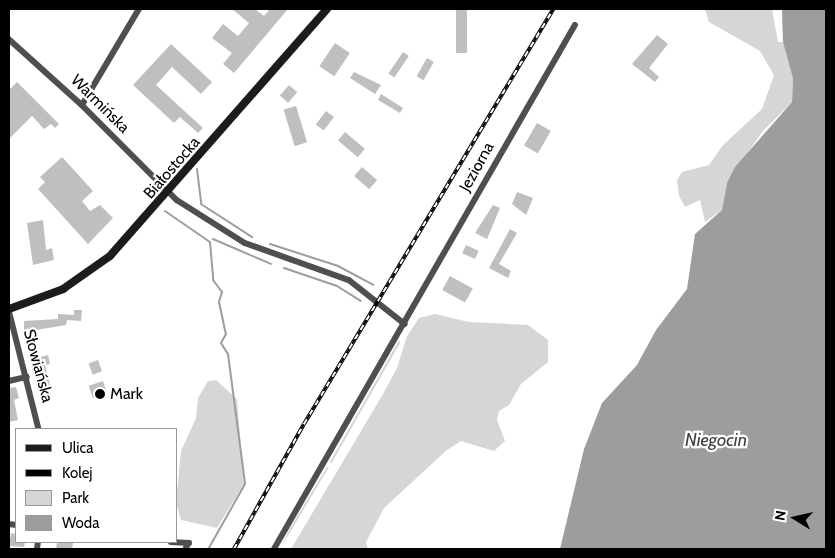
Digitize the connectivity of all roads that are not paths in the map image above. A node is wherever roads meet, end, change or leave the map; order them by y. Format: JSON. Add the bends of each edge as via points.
{"nodes":[{"id":1,"x":139,"y":9,"type":"edge"},
{"id":2,"x":327,"y":9,"type":"edge"},
{"id":3,"x":575,"y":25,"type":"dead end"},
{"id":4,"x":9,"y":39,"type":"edge"},
{"id":5,"x":82,"y":105,"type":"junction"},
{"id":6,"x":168,"y":192,"type":"junction"},
{"id":7,"x":9,"y":310,"type":"edge"},
{"id":8,"x":405,"y":324,"type":"junction"},
{"id":9,"x":27,"y":377,"type":"junction"},
{"id":10,"x":9,"y":381,"type":"edge"},
{"id":11,"x":39,"y":428,"type":"edge"},
{"id":12,"x":175,"y":543,"type":"edge"},
{"id":13,"x":188,"y":546,"type":"edge"},
{"id":14,"x":274,"y":549,"type":"edge"}],
"edges":[{"from":1,"to":5,"type":"street"},
{"from":2,"to":6,"type":"street","name":"Białostocka"},
{"from":3,"to":8,"type":"street","name":"Jeziorna"},
{"from":4,"to":5,"type":"street","name":"Warmińska"},
{"from":5,"to":6,"type":"street","name":"Warmińska"},
{"from":6,"to":7,"type":"street","name":"Białostocka","via":[[135,231],[86,275],[43,298]]},
{"from":6,"to":8,"type":"street","via":[[239,240],[354,283]]},
{"from":7,"to":9,"type":"street","name":"Słowiańska"},
{"from":8,"to":14,"type":"street","name":"Jeziorna"},
{"from":9,"to":10,"type":"street"},
{"from":9,"to":11,"type":"street","name":"Słowiańska"},
{"from":12,"to":13,"type":"street"}]}
